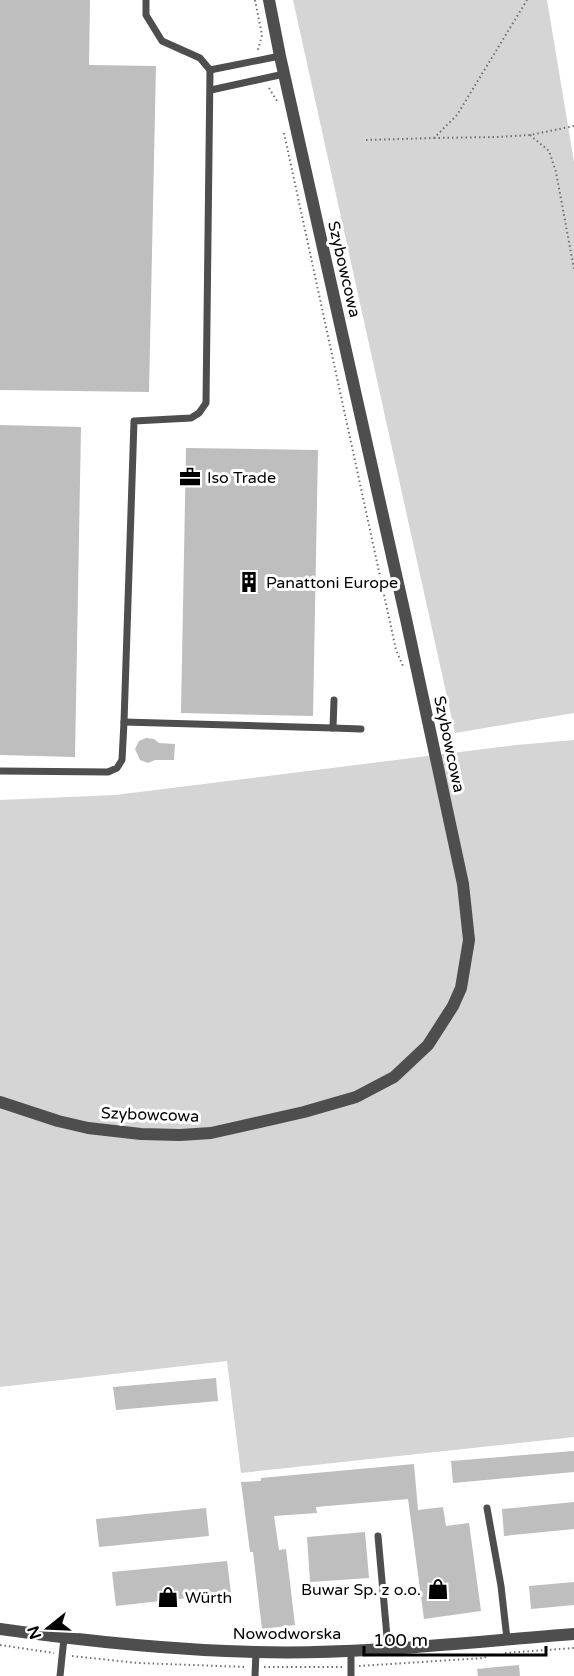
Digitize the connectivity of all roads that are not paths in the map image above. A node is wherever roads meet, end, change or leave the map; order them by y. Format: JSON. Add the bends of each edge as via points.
{"nodes":[{"id":1,"x":146,"y":0,"type":"edge"},
{"id":2,"x":269,"y":0,"type":"edge"},
{"id":3,"x":280,"y":56,"type":"junction"},
{"id":4,"x":210,"y":70,"type":"junction"},
{"id":5,"x":284,"y":74,"type":"junction"},
{"id":6,"x":210,"y":90,"type":"junction"},
{"id":7,"x":334,"y":700,"type":"dead end"},
{"id":8,"x":124,"y":722,"type":"junction"},
{"id":9,"x":333,"y":728,"type":"junction"},
{"id":10,"x":361,"y":729,"type":"dead end"},
{"id":11,"x":0,"y":771,"type":"edge"},
{"id":12,"x":0,"y":1102,"type":"edge"},
{"id":13,"x":488,"y":1508,"type":"dead end"},
{"id":14,"x":378,"y":1536,"type":"dead end"},
{"id":15,"x":0,"y":1629,"type":"edge"},
{"id":16,"x":574,"y":1634,"type":"edge"},
{"id":17,"x":64,"y":1638,"type":"junction"},
{"id":18,"x":507,"y":1639,"type":"junction"},
{"id":19,"x":388,"y":1648,"type":"junction"},
{"id":20,"x":351,"y":1649,"type":"junction"},
{"id":21,"x":256,"y":1652,"type":"junction"},
{"id":22,"x":60,"y":1676,"type":"edge"},
{"id":23,"x":255,"y":1676,"type":"edge"},
{"id":24,"x":351,"y":1676,"type":"edge"}],
"edges":[{"from":1,"to":4,"type":"lane","via":[[146,15],[162,41],[200,58]]},
{"from":2,"to":3,"type":"street","name":"Szybowcowa"},
{"from":3,"to":4,"type":"lane"},
{"from":3,"to":5,"type":"street","name":"Szybowcowa"},
{"from":4,"to":6,"type":"lane"},
{"from":5,"to":6,"type":"lane"},
{"from":5,"to":12,"type":"street","name":"Szybowcowa","via":[[463,884],[469,940],[461,987],[428,1045],[394,1077],[356,1097],[304,1112],[210,1133],[141,1134],[88,1128]]},
{"from":6,"to":8,"type":"lane","via":[[206,403],[191,418],[134,421]]},
{"from":7,"to":9,"type":"lane"},
{"from":8,"to":9,"type":"lane"},
{"from":8,"to":11,"type":"lane","via":[[122,760],[108,772]]},
{"from":9,"to":10,"type":"lane"},
{"from":13,"to":18,"type":"lane"},
{"from":14,"to":19,"type":"lane"},
{"from":15,"to":17,"type":"street","name":"Nowodworska"},
{"from":16,"to":18,"type":"street","name":"Nowodworska"},
{"from":17,"to":21,"type":"street","name":"Nowodworska"},
{"from":17,"to":22,"type":"lane"},
{"from":18,"to":19,"type":"street","name":"Nowodworska"},
{"from":19,"to":20,"type":"street","name":"Nowodworska"},
{"from":20,"to":21,"type":"street","name":"Nowodworska"},
{"from":20,"to":24,"type":"lane"},
{"from":21,"to":23,"type":"lane"}]}
